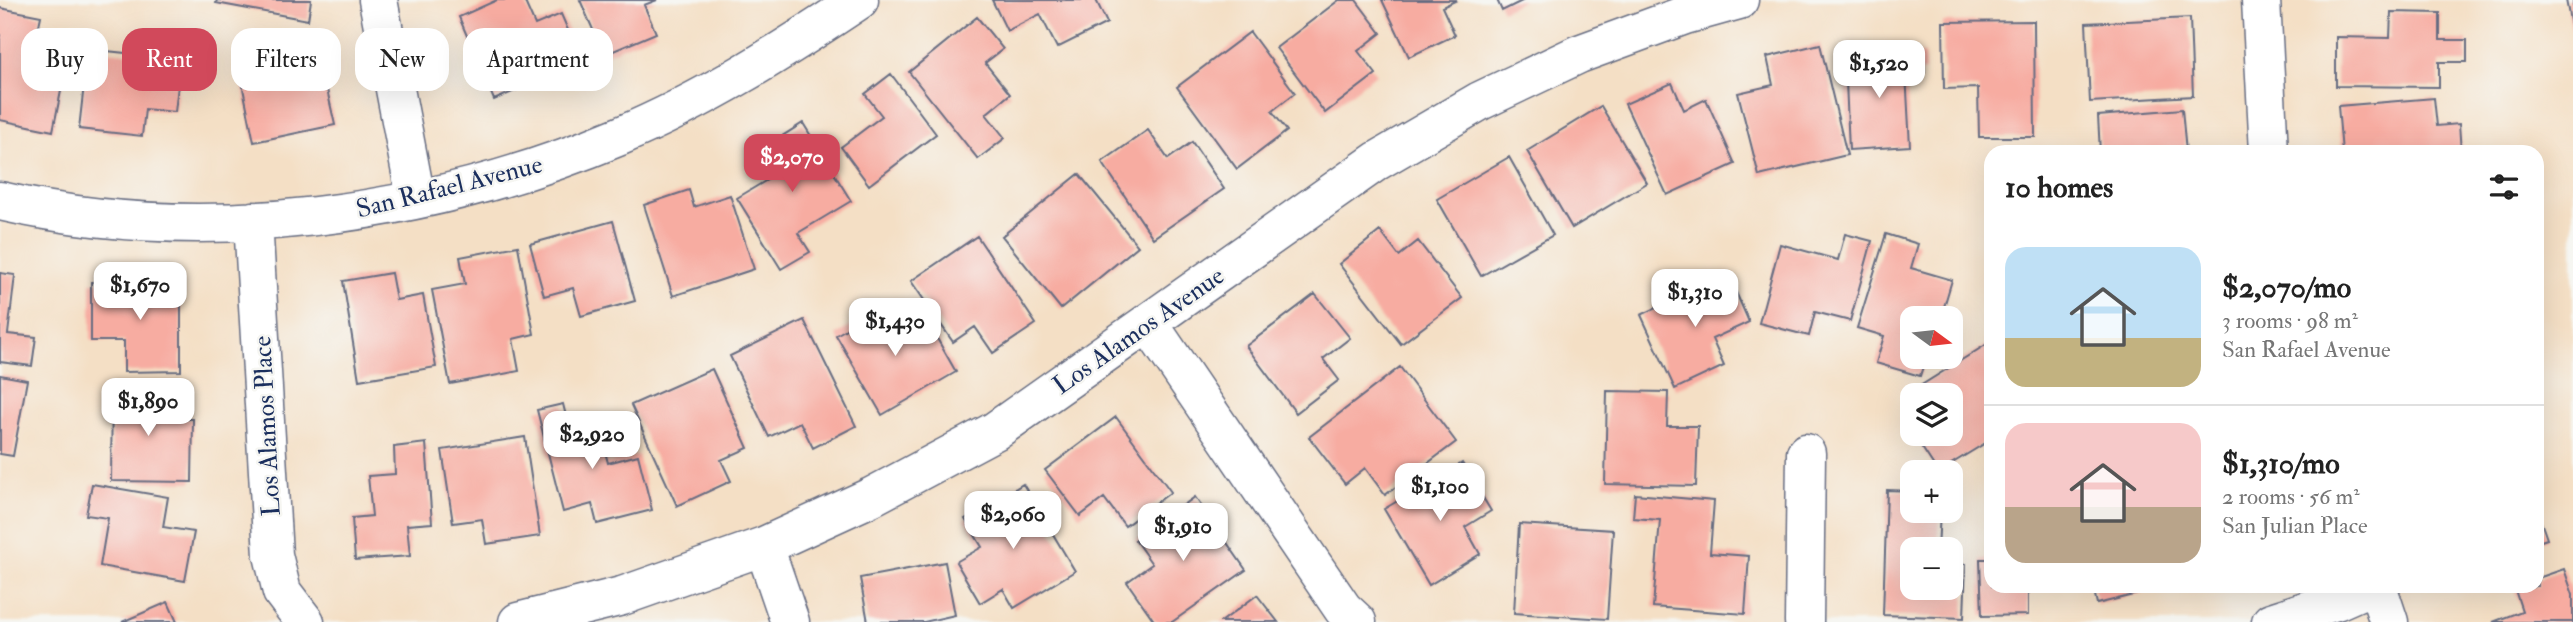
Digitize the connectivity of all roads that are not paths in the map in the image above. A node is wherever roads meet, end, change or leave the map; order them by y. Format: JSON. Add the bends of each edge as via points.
{"nodes":[{"id":1,"x":378,"y":0,"type":"edge"},
{"id":2,"x":859,"y":0,"type":"edge"},
{"id":3,"x":1740,"y":0,"type":"edge"},
{"id":4,"x":2261,"y":0,"type":"edge"},
{"id":5,"x":2269,"y":145,"type":"edge"},
{"id":6,"x":416,"y":199,"type":"junction"},
{"id":7,"x":0,"y":201,"type":"edge"},
{"id":8,"x":253,"y":221,"type":"junction"},
{"id":9,"x":1149,"y":324,"type":"junction"},
{"id":10,"x":1806,"y":453,"type":"dead end"},
{"id":11,"x":764,"y":546,"type":"junction"},
{"id":12,"x":2354,"y":593,"type":"edge"},
{"id":13,"x":2379,"y":593,"type":"edge"},
{"id":14,"x":305,"y":622,"type":"edge"},
{"id":15,"x":518,"y":622,"type":"edge"},
{"id":16,"x":790,"y":622,"type":"edge"},
{"id":17,"x":1357,"y":622,"type":"edge"},
{"id":18,"x":1804,"y":622,"type":"edge"},
{"id":19,"x":2271,"y":622,"type":"edge"},
{"id":20,"x":2389,"y":622,"type":"edge"}],
"edges":[{"from":1,"to":6,"type":"street"},
{"from":2,"to":6,"type":"street","name":"San Rafael Avenue","via":[[709,93],[620,136],[519,172]]},
{"from":3,"to":9,"type":"street","name":"Los Alamos Avenue","via":[[1579,54],[1480,101],[1377,161]]},
{"from":4,"to":5,"type":"street"},
{"from":6,"to":8,"type":"street","name":"San Rafael Avenue","via":[[333,214]]},
{"from":7,"to":8,"type":"street","name":"San Rafael Avenue","via":[[71,215],[145,221]]},
{"from":8,"to":14,"type":"street","name":"Los Alamos Place","via":[[273,555],[282,592]]},
{"from":9,"to":11,"type":"street","name":"Los Alamos Avenue","via":[[995,431],[872,497]]},
{"from":9,"to":17,"type":"street","via":[[1343,609]]},
{"from":10,"to":18,"type":"street"},
{"from":11,"to":15,"type":"street","name":"Los Alamos Avenue","via":[[622,596]]},
{"from":11,"to":16,"type":"street"},
{"from":12,"to":19,"type":"street"},
{"from":13,"to":20,"type":"street"}]}
